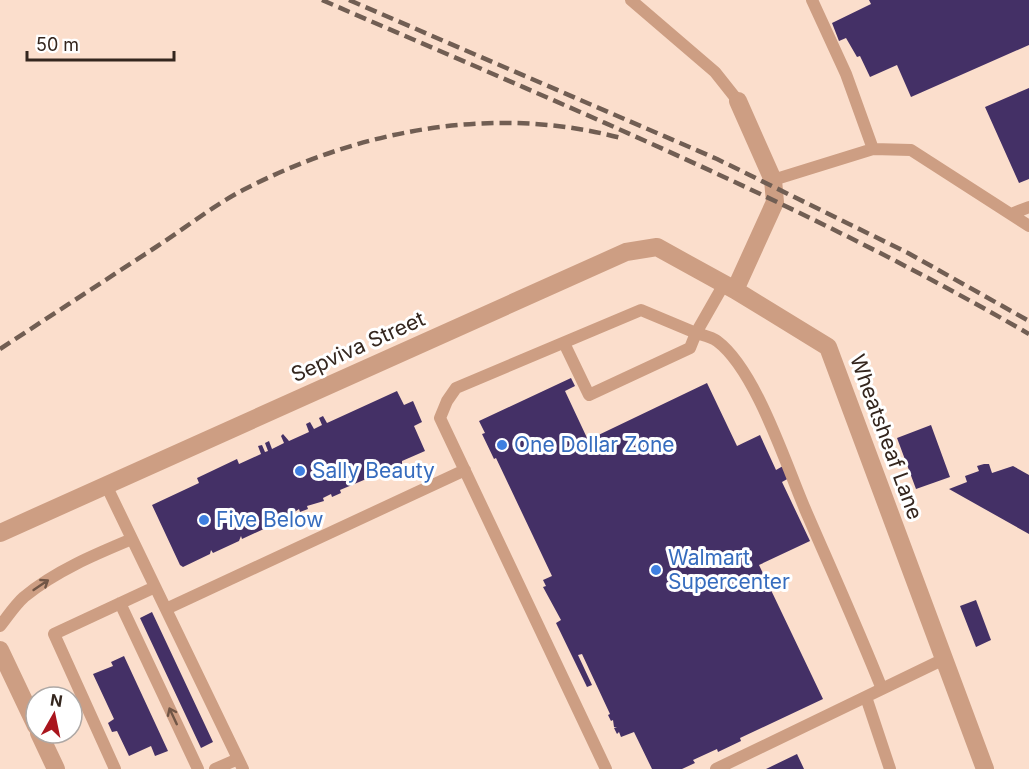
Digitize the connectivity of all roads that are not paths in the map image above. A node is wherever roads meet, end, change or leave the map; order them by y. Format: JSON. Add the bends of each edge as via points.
{"nodes":[{"id":1,"x":631,"y":0,"type":"edge"},
{"id":2,"x":812,"y":0,"type":"edge"},
{"id":3,"x":738,"y":101,"type":"joint"},
{"id":4,"x":873,"y":149,"type":"junction"},
{"id":5,"x":773,"y":180,"type":"junction"},
{"id":6,"x":1029,"y":207,"type":"edge"},
{"id":7,"x":1011,"y":214,"type":"junction"},
{"id":8,"x":1029,"y":226,"type":"edge"},
{"id":9,"x":729,"y":287,"type":"junction"},
{"id":10,"x":696,"y":333,"type":"junction"},
{"id":11,"x":564,"y":343,"type":"junction"},
{"id":12,"x":465,"y":470,"type":"junction"},
{"id":13,"x":106,"y":485,"type":"junction"},
{"id":14,"x":0,"y":533,"type":"edge"},
{"id":15,"x":132,"y":539,"type":"junction"},
{"id":16,"x":155,"y":587,"type":"junction"},
{"id":17,"x":120,"y":603,"type":"junction"},
{"id":18,"x":166,"y":609,"type":"junction"},
{"id":19,"x":0,"y":626,"type":"edge"},
{"id":20,"x":0,"y":650,"type":"edge"},
{"id":21,"x":944,"y":659,"type":"junction"},
{"id":22,"x":882,"y":689,"type":"junction"},
{"id":23,"x":866,"y":697,"type":"junction"},
{"id":24,"x":24,"y":701,"type":"edge"},
{"id":25,"x":45,"y":745,"type":"edge"},
{"id":26,"x":240,"y":764,"type":"edge"},
{"id":27,"x":56,"y":769,"type":"edge"},
{"id":28,"x":115,"y":769,"type":"edge"},
{"id":29,"x":198,"y":769,"type":"edge"},
{"id":30,"x":215,"y":769,"type":"edge"},
{"id":31,"x":606,"y":769,"type":"edge"},
{"id":32,"x":716,"y":769,"type":"edge"},
{"id":33,"x":890,"y":769,"type":"edge"},
{"id":34,"x":985,"y":769,"type":"edge"}],
"edges":[{"from":1,"to":3,"type":"lane","via":[[715,72]]},
{"from":2,"to":4,"type":"lane","via":[[846,74]]},
{"from":3,"to":5,"type":"street"},
{"from":4,"to":5,"type":"lane"},
{"from":4,"to":7,"type":"lane","via":[[911,150]]},
{"from":5,"to":9,"type":"street","via":[[775,202]]},
{"from":6,"to":7,"type":"lane"},
{"from":7,"to":8,"type":"lane"},
{"from":9,"to":10,"type":"lane"},
{"from":9,"to":13,"type":"street","name":"Sepviva Street","via":[[657,247],[626,252]]},
{"from":9,"to":21,"type":"street","name":"Wheatsheaf Lane","via":[[828,347]]},
{"from":10,"to":11,"type":"lane","via":[[641,310]]},
{"from":10,"to":11,"type":"lane","via":[[690,348],[589,395]]},
{"from":10,"to":22,"type":"lane","via":[[717,340],[743,371],[787,460]]},
{"from":11,"to":12,"type":"lane","via":[[456,388],[440,418]]},
{"from":12,"to":18,"type":"lane"},
{"from":12,"to":31,"type":"lane"},
{"from":13,"to":14,"type":"street","name":"Sepviva Street"},
{"from":13,"to":15,"type":"lane"},
{"from":15,"to":16,"type":"lane"},
{"from":19,"to":15,"type":"lane","one_way":true,"via":[[22,598],[45,582]]},
{"from":16,"to":17,"type":"lane"},
{"from":16,"to":18,"type":"lane"},
{"from":17,"to":28,"type":"lane","via":[[54,634]]},
{"from":29,"to":17,"type":"lane","one_way":true},
{"from":18,"to":26,"type":"lane"},
{"from":20,"to":24,"type":"street"},
{"from":21,"to":22,"type":"lane"},
{"from":21,"to":34,"type":"street","name":"Wheatsheaf Lane"},
{"from":22,"to":23,"type":"lane"},
{"from":23,"to":32,"type":"lane"},
{"from":23,"to":33,"type":"lane"},
{"from":25,"to":27,"type":"street"},
{"from":26,"to":30,"type":"lane"}]}
